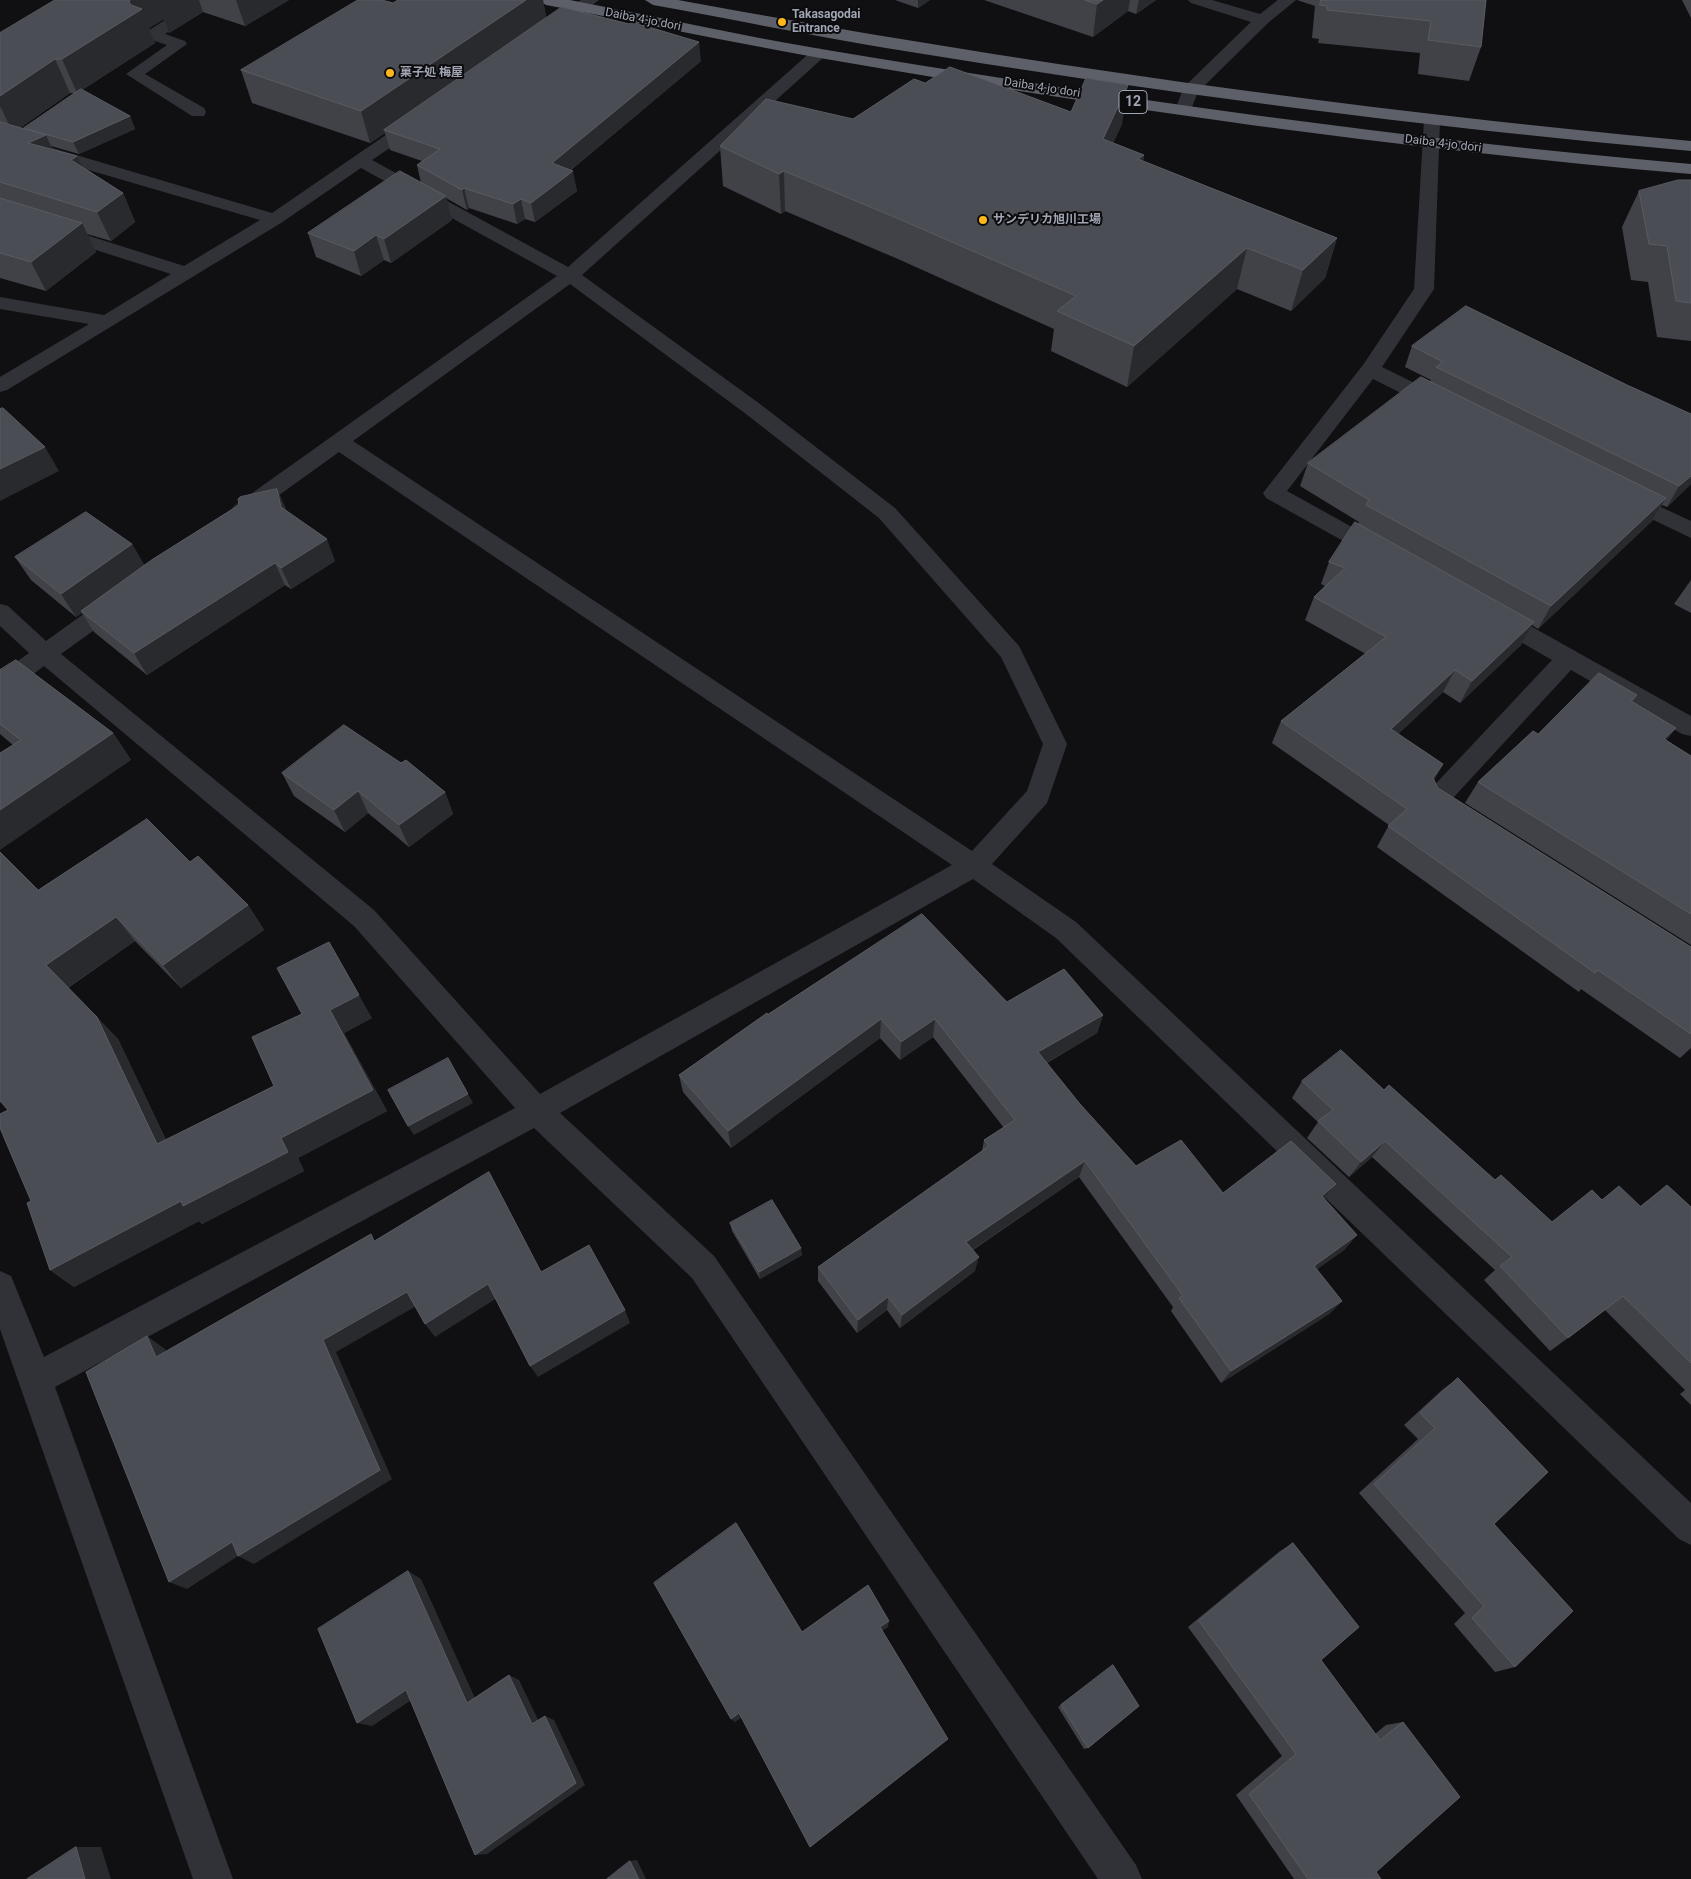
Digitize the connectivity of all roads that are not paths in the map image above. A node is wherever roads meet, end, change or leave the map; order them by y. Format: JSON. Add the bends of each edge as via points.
{"nodes":[{"id":1,"x":208,"y":0,"type":"edge"},
{"id":2,"x":546,"y":0,"type":"edge"},
{"id":3,"x":653,"y":0,"type":"edge"},
{"id":4,"x":1196,"y":0,"type":"edge"},
{"id":5,"x":1288,"y":0,"type":"edge"},
{"id":6,"x":585,"y":4,"type":"edge"},
{"id":7,"x":1262,"y":20,"type":"junction"},
{"id":8,"x":545,"y":32,"type":"edge"},
{"id":9,"x":819,"y":53,"type":"junction"},
{"id":10,"x":1190,"y":90,"type":"junction"},
{"id":11,"x":433,"y":110,"type":"edge"},
{"id":12,"x":1183,"y":110,"type":"junction"},
{"id":13,"x":198,"y":112,"type":"dead end"},
{"id":14,"x":1432,"y":120,"type":"junction"},
{"id":15,"x":1429,"y":142,"type":"junction"},
{"id":16,"x":1691,"y":146,"type":"edge"},
{"id":17,"x":31,"y":148,"type":"edge"},
{"id":18,"x":360,"y":161,"type":"junction"},
{"id":19,"x":1691,"y":169,"type":"edge"},
{"id":20,"x":275,"y":219,"type":"junction"},
{"id":21,"x":40,"y":227,"type":"edge"},
{"id":22,"x":186,"y":273,"type":"junction"},
{"id":23,"x":570,"y":276,"type":"junction"},
{"id":24,"x":0,"y":303,"type":"edge"},
{"id":25,"x":107,"y":321,"type":"junction"},
{"id":26,"x":1370,"y":369,"type":"junction"},
{"id":27,"x":0,"y":386,"type":"edge"},
{"id":28,"x":1459,"y":414,"type":"edge"},
{"id":29,"x":339,"y":442,"type":"junction"},
{"id":30,"x":1611,"y":490,"type":"edge"},
{"id":31,"x":228,"y":522,"type":"edge"},
{"id":32,"x":1691,"y":530,"type":"edge"},
{"id":33,"x":1395,"y":561,"type":"edge"},
{"id":34,"x":132,"y":590,"type":"edge"},
{"id":35,"x":1473,"y":605,"type":"edge"},
{"id":36,"x":0,"y":612,"type":"edge"},
{"id":37,"x":45,"y":654,"type":"junction"},
{"id":38,"x":1568,"y":658,"type":"junction"},
{"id":39,"x":0,"y":686,"type":"edge"},
{"id":40,"x":1691,"y":727,"type":"edge"},
{"id":41,"x":1477,"y":826,"type":"edge"},
{"id":42,"x":974,"y":866,"type":"junction"},
{"id":43,"x":537,"y":1111,"type":"junction"},
{"id":44,"x":0,"y":1286,"type":"edge"},
{"id":45,"x":36,"y":1378,"type":"junction"},
{"id":46,"x":1691,"y":1527,"type":"edge"},
{"id":47,"x":213,"y":1879,"type":"edge"},
{"id":48,"x":1122,"y":1879,"type":"edge"}],
"edges":[{"from":1,"to":13,"type":"street","via":[[152,35],[179,44],[134,74]]},
{"from":2,"to":6,"type":"highway","name":"Daiba 4-jo dori","number":"12"},
{"from":3,"to":10,"type":"highway","name":"Daiba 4-jo dori","number":"12","via":[[914,47]]},
{"from":4,"to":7,"type":"street"},
{"from":5,"to":7,"type":"street"},
{"from":6,"to":8,"type":"street"},
{"from":6,"to":9,"type":"highway","name":"Daiba 4-jo dori","number":"12"},
{"from":7,"to":10,"type":"street"},
{"from":9,"to":12,"type":"highway","name":"Daiba 4-jo dori","number":"12"},
{"from":9,"to":23,"type":"street"},
{"from":10,"to":12,"type":"street"},
{"from":10,"to":14,"type":"highway","name":"Daiba 4-jo dori","number":"12"},
{"from":11,"to":18,"type":"street"},
{"from":12,"to":15,"type":"highway","name":"Daiba 4-jo dori","number":"12"},
{"from":14,"to":15,"type":"street"},
{"from":14,"to":16,"type":"highway","name":"Daiba 4-jo dori","number":"12"},
{"from":15,"to":19,"type":"highway","name":"Daiba 4-jo dori","number":"12"},
{"from":15,"to":26,"type":"street","via":[[1424,288]]},
{"from":17,"to":20,"type":"street"},
{"from":18,"to":20,"type":"street"},
{"from":18,"to":23,"type":"street"},
{"from":20,"to":22,"type":"street"},
{"from":21,"to":22,"type":"street"},
{"from":22,"to":25,"type":"street"},
{"from":23,"to":29,"type":"street"},
{"from":23,"to":42,"type":"street","via":[[753,409],[887,513],[1011,652],[1056,744],[1038,796]]},
{"from":24,"to":25,"type":"street"},
{"from":25,"to":27,"type":"street"},
{"from":26,"to":28,"type":"street"},
{"from":26,"to":33,"type":"street","via":[[1274,493]]},
{"from":29,"to":31,"type":"street"},
{"from":29,"to":42,"type":"street"},
{"from":30,"to":32,"type":"street"},
{"from":34,"to":37,"type":"street"},
{"from":35,"to":38,"type":"street"},
{"from":36,"to":37,"type":"street"},
{"from":37,"to":39,"type":"street"},
{"from":37,"to":43,"type":"street","via":[[364,918]]},
{"from":38,"to":40,"type":"street"},
{"from":38,"to":41,"type":"street","via":[[1436,800]]},
{"from":42,"to":43,"type":"street"},
{"from":42,"to":46,"type":"street","via":[[1066,930]]},
{"from":43,"to":45,"type":"street"},
{"from":43,"to":48,"type":"street","via":[[703,1267]]},
{"from":44,"to":45,"type":"street"},
{"from":45,"to":47,"type":"street"}]}
